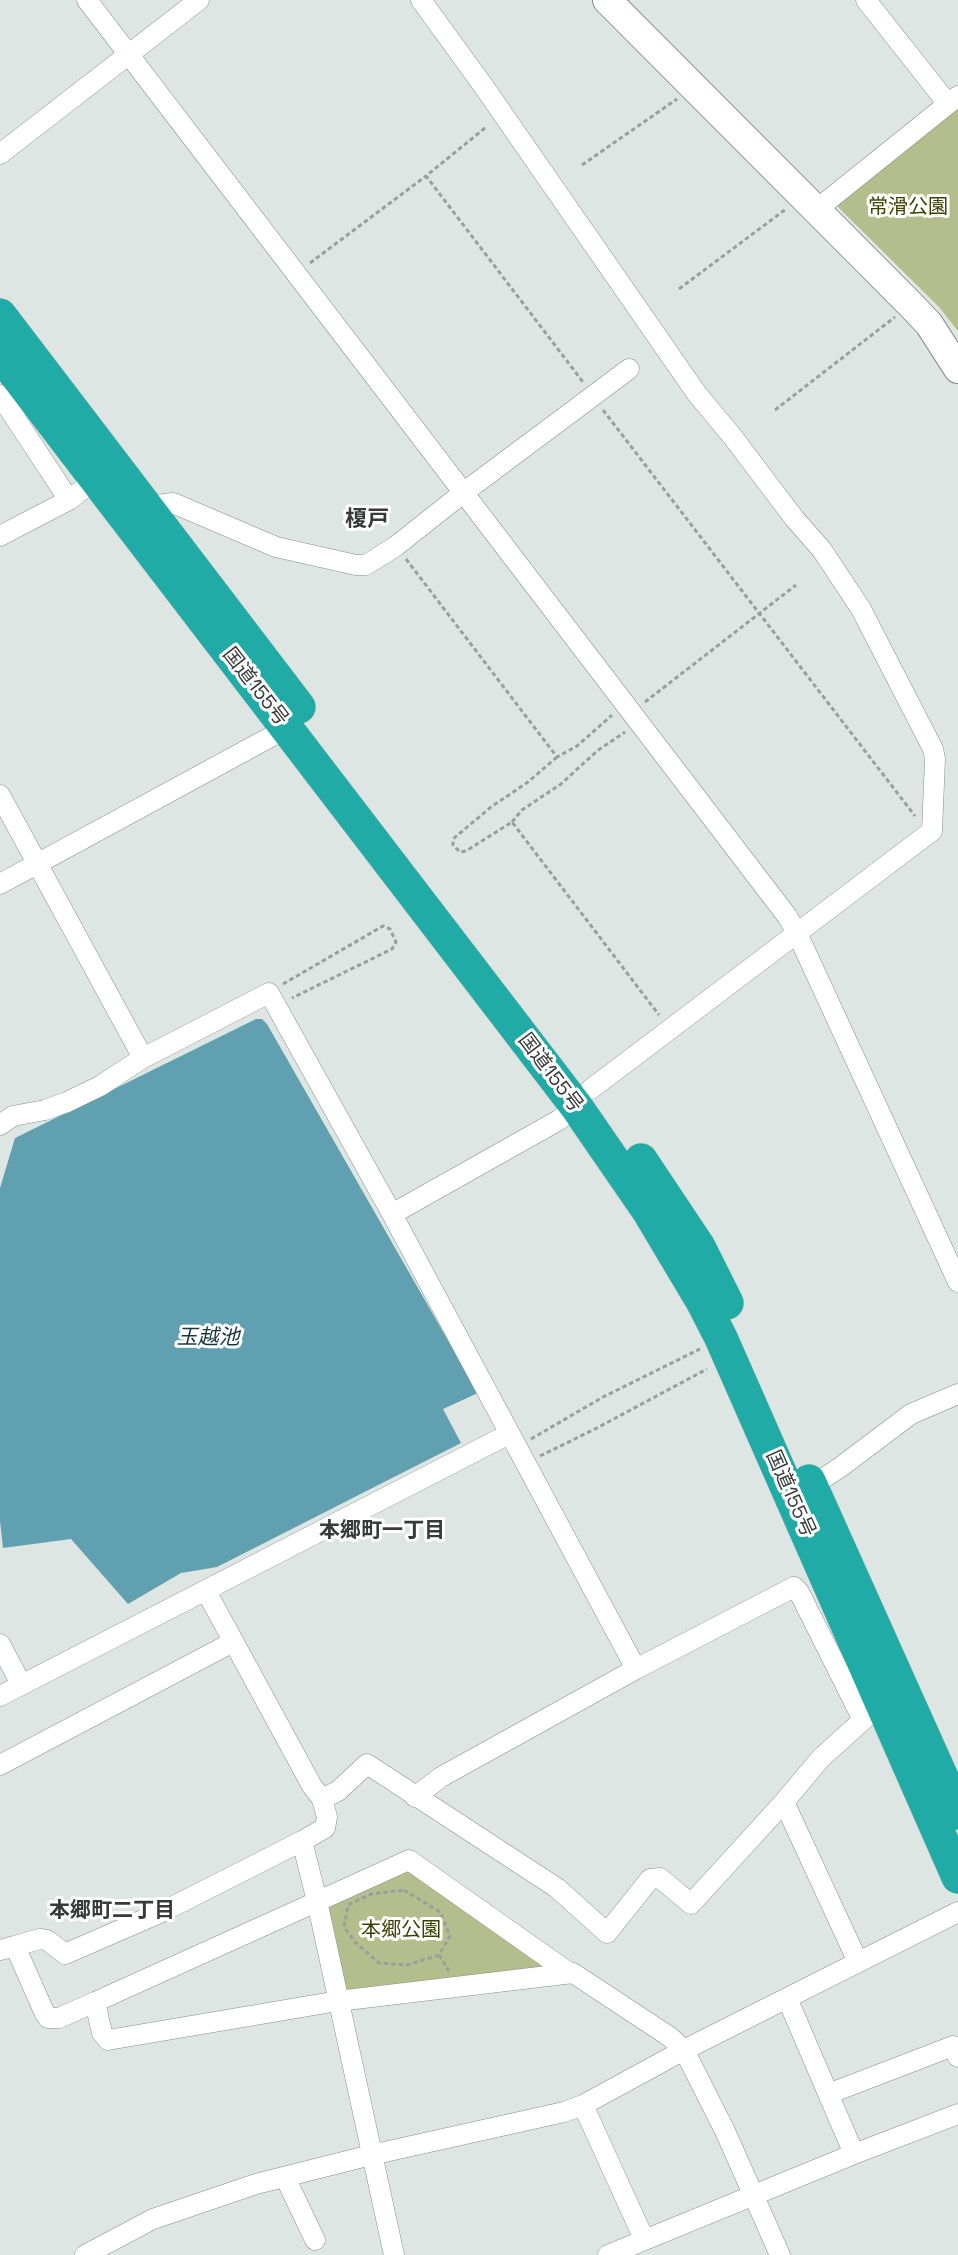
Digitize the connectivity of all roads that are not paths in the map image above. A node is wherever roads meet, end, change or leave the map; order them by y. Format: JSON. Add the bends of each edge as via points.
{"nodes":[{"id":1,"x":87,"y":0,"type":"edge"},
{"id":2,"x":199,"y":0,"type":"edge"},
{"id":3,"x":421,"y":0,"type":"edge"},
{"id":4,"x":607,"y":0,"type":"edge"},
{"id":5,"x":866,"y":0,"type":"edge"},
{"id":6,"x":129,"y":54,"type":"junction"},
{"id":7,"x":953,"y":100,"type":"edge"},
{"id":8,"x":0,"y":154,"type":"edge"},
{"id":9,"x":810,"y":203,"type":"junction"},
{"id":10,"x":0,"y":315,"type":"edge"},
{"id":11,"x":0,"y":354,"type":"edge"},
{"id":12,"x":629,"y":369,"type":"dead end"},
{"id":13,"x":958,"y":369,"type":"edge"},
{"id":14,"x":0,"y":395,"type":"edge"},
{"id":15,"x":96,"y":479,"type":"junction"},
{"id":16,"x":463,"y":493,"type":"junction"},
{"id":17,"x":69,"y":500,"type":"junction"},
{"id":18,"x":151,"y":512,"type":"junction"},
{"id":19,"x":0,"y":536,"type":"edge"},
{"id":20,"x":287,"y":728,"type":"junction"},
{"id":21,"x":0,"y":795,"type":"edge"},
{"id":22,"x":37,"y":864,"type":"junction"},
{"id":23,"x":0,"y":884,"type":"edge"},
{"id":24,"x":797,"y":933,"type":"junction"},
{"id":25,"x":142,"y":1058,"type":"junction"},
{"id":26,"x":584,"y":1098,"type":"junction"},
{"id":27,"x":0,"y":1125,"type":"edge"},
{"id":28,"x":392,"y":1214,"type":"junction"},
{"id":29,"x":958,"y":1282,"type":"edge"},
{"id":30,"x":958,"y":1394,"type":"edge"},
{"id":31,"x":517,"y":1448,"type":"junction"},
{"id":32,"x":812,"y":1486,"type":"junction"},
{"id":33,"x":206,"y":1592,"type":"junction"},
{"id":34,"x":233,"y":1642,"type":"junction"},
{"id":35,"x":0,"y":1644,"type":"edge"},
{"id":36,"x":636,"y":1669,"type":"junction"},
{"id":37,"x":21,"y":1684,"type":"junction"},
{"id":38,"x":0,"y":1696,"type":"edge"},
{"id":39,"x":872,"y":1712,"type":"junction"},
{"id":40,"x":0,"y":1765,"type":"edge"},
{"id":41,"x":415,"y":1797,"type":"junction"},
{"id":42,"x":322,"y":1799,"type":"junction"},
{"id":43,"x":784,"y":1802,"type":"junction"},
{"id":44,"x":958,"y":1813,"type":"edge"},
{"id":45,"x":302,"y":1841,"type":"junction"},
{"id":46,"x":958,"y":1877,"type":"edge"},
{"id":47,"x":317,"y":1901,"type":"junction"},
{"id":48,"x":958,"y":1912,"type":"edge"},
{"id":49,"x":7,"y":1948,"type":"edge"},
{"id":50,"x":858,"y":1962,"type":"junction"},
{"id":51,"x":568,"y":1972,"type":"junction"},
{"id":52,"x":787,"y":1998,"type":"junction"},
{"id":53,"x":95,"y":2001,"type":"junction"},
{"id":54,"x":338,"y":2001,"type":"junction"},
{"id":55,"x":684,"y":2050,"type":"junction"},
{"id":56,"x":958,"y":2057,"type":"edge"},
{"id":57,"x":828,"y":2094,"type":"junction"},
{"id":58,"x":583,"y":2105,"type":"junction"},
{"id":59,"x":958,"y":2114,"type":"edge"},
{"id":60,"x":854,"y":2154,"type":"junction"},
{"id":61,"x":371,"y":2155,"type":"junction"},
{"id":62,"x":285,"y":2176,"type":"junction"},
{"id":63,"x":753,"y":2196,"type":"junction"},
{"id":64,"x":644,"y":2239,"type":"junction"},
{"id":65,"x":315,"y":2240,"type":"dead end"},
{"id":66,"x":86,"y":2255,"type":"edge"},
{"id":67,"x":394,"y":2255,"type":"edge"},
{"id":68,"x":608,"y":2255,"type":"edge"},
{"id":69,"x":780,"y":2255,"type":"edge"}],
"edges":[{"from":1,"to":6,"type":"street"},
{"from":2,"to":6,"type":"street"},
{"from":3,"to":24,"type":"street","via":[[691,386],[822,550],[861,609],[933,749],[932,831]]},
{"from":4,"to":9,"type":"street"},
{"from":5,"to":7,"type":"street"},
{"from":6,"to":8,"type":"street"},
{"from":6,"to":16,"type":"street"},
{"from":7,"to":9,"type":"street"},
{"from":9,"to":13,"type":"street","via":[[929,324]]},
{"from":10,"to":18,"type":"highway","name":"国道155号"},
{"from":11,"to":15,"type":"highway","name":"国道155号"},
{"from":12,"to":16,"type":"street"},
{"from":14,"to":17,"type":"street"},
{"from":15,"to":17,"type":"street"},
{"from":15,"to":20,"type":"highway","name":"国道155号"},
{"from":16,"to":18,"type":"street","via":[[366,565],[276,547],[173,503]]},
{"from":16,"to":24,"type":"street","via":[[788,916]]},
{"from":17,"to":19,"type":"street"},
{"from":18,"to":26,"type":"highway","name":"国道155号"},
{"from":20,"to":22,"type":"street"},
{"from":20,"to":26,"type":"highway","name":"国道155号"},
{"from":21,"to":22,"type":"street"},
{"from":22,"to":23,"type":"street"},
{"from":22,"to":25,"type":"street"},
{"from":24,"to":26,"type":"street"},
{"from":24,"to":29,"type":"street"},
{"from":25,"to":27,"type":"street","via":[[68,1102],[13,1116]]},
{"from":25,"to":28,"type":"street","via":[[273,999]]},
{"from":26,"to":28,"type":"street","via":[[559,1120]]},
{"from":26,"to":32,"type":"highway","name":"国道155号","via":[[668,1198],[699,1247]]},
{"from":26,"to":39,"type":"highway","name":"国道155号","via":[[702,1301],[710,1344]]},
{"from":28,"to":31,"type":"street"},
{"from":30,"to":32,"type":"street","via":[[911,1414]]},
{"from":31,"to":33,"type":"street"},
{"from":31,"to":36,"type":"street"},
{"from":32,"to":44,"type":"highway","name":"国道155号"},
{"from":33,"to":34,"type":"street"},
{"from":33,"to":37,"type":"street"},
{"from":34,"to":40,"type":"street"},
{"from":34,"to":42,"type":"street"},
{"from":35,"to":37,"type":"street"},
{"from":36,"to":39,"type":"street","via":[[794,1587]]},
{"from":36,"to":41,"type":"street","via":[[441,1777]]},
{"from":37,"to":38,"type":"street"},
{"from":39,"to":43,"type":"street","via":[[821,1758]]},
{"from":39,"to":46,"type":"highway","name":"国道155号"},
{"from":41,"to":42,"type":"street","via":[[367,1764],[338,1791]]},
{"from":41,"to":43,"type":"street","via":[[557,1888],[607,1933],[650,1879],[660,1878],[692,1904]]},
{"from":42,"to":45,"type":"street","via":[[327,1817],[325,1828]]},
{"from":43,"to":50,"type":"street"},
{"from":45,"to":47,"type":"street"},
{"from":45,"to":49,"type":"street","via":[[164,1911],[65,1954],[40,1939]]},
{"from":47,"to":51,"type":"street","via":[[409,1860]]},
{"from":47,"to":53,"type":"street"},
{"from":47,"to":54,"type":"street"},
{"from":48,"to":50,"type":"street"},
{"from":49,"to":53,"type":"street","via":[[48,2018],[59,2018]]},
{"from":50,"to":52,"type":"street"},
{"from":51,"to":54,"type":"street"},
{"from":51,"to":55,"type":"street"},
{"from":52,"to":55,"type":"street"},
{"from":52,"to":57,"type":"street"},
{"from":53,"to":54,"type":"street","via":[[104,2037],[114,2040]]},
{"from":54,"to":61,"type":"street"},
{"from":55,"to":58,"type":"street"},
{"from":55,"to":63,"type":"street"},
{"from":56,"to":57,"type":"street","via":[[953,2046]]},
{"from":57,"to":60,"type":"street"},
{"from":58,"to":61,"type":"street"},
{"from":58,"to":64,"type":"street"},
{"from":59,"to":60,"type":"street"},
{"from":60,"to":63,"type":"street"},
{"from":61,"to":62,"type":"street"},
{"from":61,"to":67,"type":"street"},
{"from":62,"to":65,"type":"street"},
{"from":62,"to":66,"type":"street","via":[[177,2209],[138,2225]]},
{"from":63,"to":64,"type":"street"},
{"from":63,"to":69,"type":"street"},
{"from":64,"to":68,"type":"street"}]}
